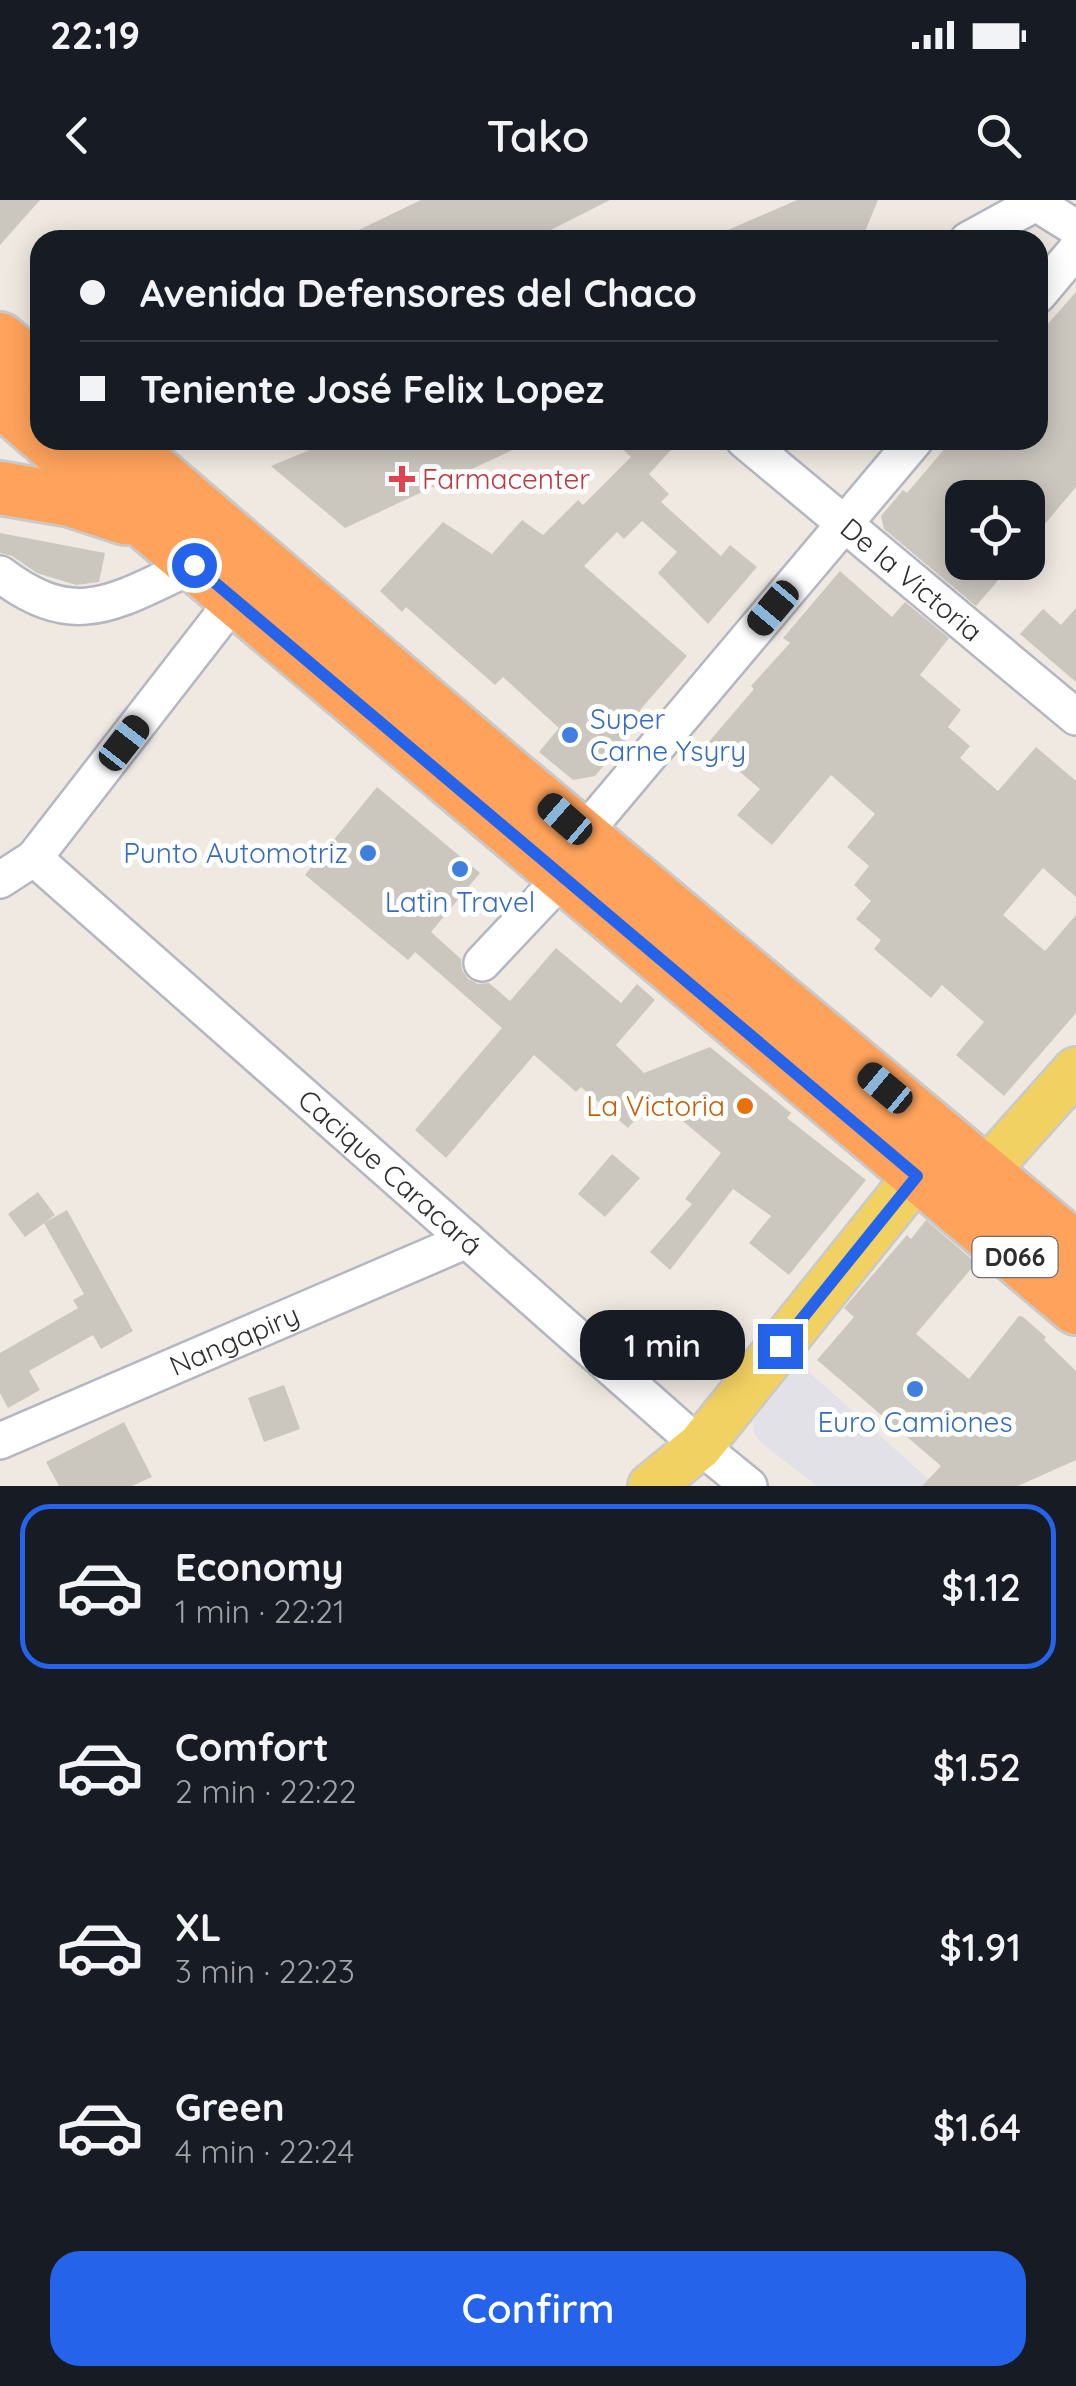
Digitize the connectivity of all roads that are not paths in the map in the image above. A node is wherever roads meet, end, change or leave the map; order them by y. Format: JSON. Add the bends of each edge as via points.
{"nodes":[{"id":1,"x":1033,"y":201,"type":"edge"},
{"id":2,"x":1076,"y":228,"type":"edge"},
{"id":3,"x":985,"y":230,"type":"edge"},
{"id":4,"x":1076,"y":250,"type":"edge"},
{"id":5,"x":1048,"y":284,"type":"edge"},
{"id":6,"x":11,"y":369,"type":"edge"},
{"id":7,"x":30,"y":412,"type":"edge"},
{"id":8,"x":59,"y":450,"type":"edge"},
{"id":9,"x":104,"y":450,"type":"edge"},
{"id":10,"x":130,"y":450,"type":"edge"},
{"id":11,"x":756,"y":450,"type":"edge"},
{"id":12,"x":907,"y":450,"type":"edge"},
{"id":13,"x":0,"y":488,"type":"edge"},
{"id":14,"x":844,"y":524,"type":"junction"},
{"id":15,"x":146,"y":525,"type":"junction"},
{"id":16,"x":194,"y":565,"type":"junction"},
{"id":17,"x":0,"y":574,"type":"edge"},
{"id":18,"x":235,"y":600,"type":"junction"},
{"id":19,"x":1076,"y":717,"type":"edge"},
{"id":20,"x":498,"y":765,"type":"junction"},
{"id":21,"x":573,"y":856,"type":"junction"},
{"id":22,"x":34,"y":858,"type":"junction"},
{"id":23,"x":0,"y":880,"type":"edge"},
{"id":24,"x":482,"y":963,"type":"dead end"},
{"id":25,"x":1076,"y":1070,"type":"edge"},
{"id":26,"x":951,"y":1173,"type":"junction"},
{"id":27,"x":467,"y":1240,"type":"junction"},
{"id":28,"x":1076,"y":1248,"type":"edge"},
{"id":29,"x":1076,"y":1308,"type":"edge"},
{"id":30,"x":0,"y":1441,"type":"edge"},
{"id":31,"x":700,"y":1446,"type":"junction"},
{"id":32,"x":651,"y":1486,"type":"edge"},
{"id":33,"x":749,"y":1486,"type":"edge"}],
"edges":[{"from":1,"to":2,"type":"street"},
{"from":1,"to":3,"type":"street"},
{"from":4,"to":5,"type":"street"},
{"from":6,"to":7,"type":"highway"},
{"from":8,"to":15,"type":"highway","number":"D066"},
{"from":9,"to":20,"type":"highway","via":[[447,743]]},
{"from":10,"to":20,"type":"highway","number":"D066"},
{"from":11,"to":14,"type":"street","name":"De la Victoria"},
{"from":12,"to":14,"type":"street"},
{"from":13,"to":15,"type":"highway","via":[[70,500]]},
{"from":14,"to":19,"type":"street","name":"De la Victoria"},
{"from":14,"to":21,"type":"street"},
{"from":15,"to":16,"type":"highway","number":"D066"},
{"from":16,"to":17,"type":"street","via":[[92,608],[54,604]]},
{"from":16,"to":18,"type":"highway","number":"D066"},
{"from":18,"to":21,"type":"highway","number":"D066"},
{"from":18,"to":22,"type":"street"},
{"from":20,"to":21,"type":"highway","number":"D066"},
{"from":21,"to":24,"type":"street"},
{"from":21,"to":26,"type":"highway","number":"D066"},
{"from":22,"to":23,"type":"street"},
{"from":22,"to":27,"type":"street","name":"Cacique Caracará"},
{"from":25,"to":26,"type":"main road"},
{"from":26,"to":28,"type":"highway","number":"D066"},
{"from":26,"to":29,"type":"highway","number":"D066"},
{"from":26,"to":31,"type":"main road"},
{"from":27,"to":30,"type":"street","name":"Nangapiry"},
{"from":27,"to":31,"type":"street","name":"Cacique Caracará"},
{"from":31,"to":32,"type":"main road"},
{"from":31,"to":33,"type":"street","name":"Cacique Caracará"}]}
